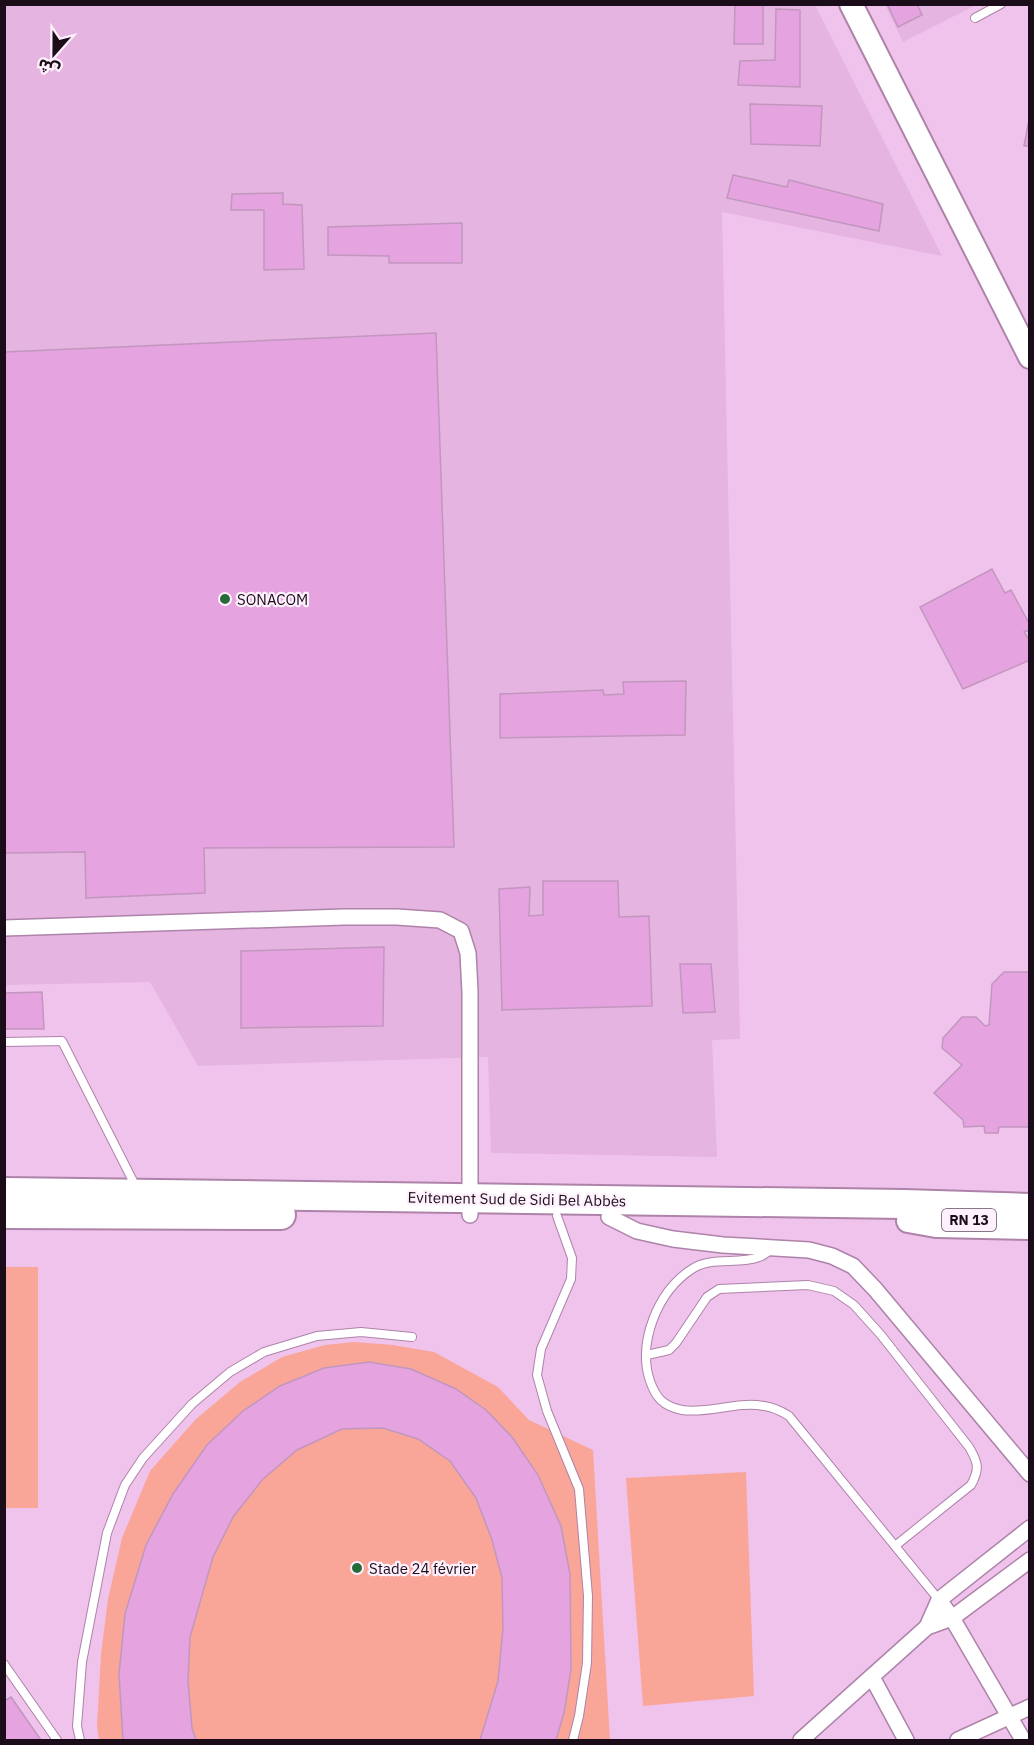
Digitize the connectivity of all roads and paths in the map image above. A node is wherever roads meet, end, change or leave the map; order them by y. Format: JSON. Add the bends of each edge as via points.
{"nodes":[{"id":1,"x":851,"y":4,"type":"edge"},
{"id":2,"x":1001,"y":4,"type":"edge"},
{"id":3,"x":975,"y":18,"type":"dead end"},
{"id":4,"x":1029,"y":357,"type":"edge"},
{"id":5,"x":4,"y":928,"type":"edge"},
{"id":6,"x":4,"y":1042,"type":"edge"},
{"id":7,"x":4,"y":1192,"type":"edge"},
{"id":8,"x":1029,"y":1200,"type":"edge"},
{"id":9,"x":145,"y":1204,"type":"junction"},
{"id":10,"x":470,"y":1207,"type":"junction"},
{"id":11,"x":1029,"y":1208,"type":"edge"},
{"id":12,"x":583,"y":1211,"type":"junction"},
{"id":13,"x":906,"y":1212,"type":"junction"},
{"id":14,"x":4,"y":1214,"type":"edge"},
{"id":15,"x":1029,"y":1220,"type":"edge"},
{"id":16,"x":1029,"y":1228,"type":"edge"},
{"id":17,"x":774,"y":1248,"type":"junction"},
{"id":18,"x":412,"y":1337,"type":"dead end"},
{"id":19,"x":647,"y":1355,"type":"junction"},
{"id":20,"x":1029,"y":1474,"type":"edge"},
{"id":21,"x":1029,"y":1528,"type":"edge"},
{"id":22,"x":895,"y":1546,"type":"junction"},
{"id":23,"x":1029,"y":1560,"type":"edge"},
{"id":24,"x":939,"y":1600,"type":"junction"},
{"id":25,"x":952,"y":1618,"type":"junction"},
{"id":26,"x":927,"y":1627,"type":"junction"},
{"id":27,"x":4,"y":1664,"type":"edge"},
{"id":28,"x":872,"y":1677,"type":"junction"},
{"id":29,"x":1029,"y":1707,"type":"edge"},
{"id":30,"x":1010,"y":1717,"type":"junction"},
{"id":31,"x":57,"y":1740,"type":"edge"},
{"id":32,"x":80,"y":1740,"type":"edge"},
{"id":33,"x":573,"y":1740,"type":"edge"},
{"id":34,"x":801,"y":1740,"type":"edge"},
{"id":35,"x":906,"y":1740,"type":"edge"},
{"id":36,"x":958,"y":1740,"type":"edge"},
{"id":37,"x":1023,"y":1740,"type":"edge"}],
"edges":[{"from":1,"to":4,"type":"main road"},
{"from":2,"to":3,"type":"lane"},
{"from":5,"to":10,"type":"street","via":[[397,917],[440,920],[461,931],[468,952],[470,992]]},
{"from":6,"to":9,"type":"lane","via":[[62,1041]]},
{"from":7,"to":9,"type":"highway","name":"Evitement Sud de Sidi Bel Abbès"},
{"from":8,"to":13,"type":"main road","via":[[942,1199]]},
{"from":9,"to":10,"type":"highway","name":"Evitement Sud de Sidi Bel Abbès"},
{"from":9,"to":14,"type":"highway","name":"Evitement Sud de Sidi Bel Abbès"},
{"from":10,"to":12,"type":"highway","name":"Evitement Sud de Sidi Bel Abbès"},
{"from":11,"to":13,"type":"highway","name":"Evitement Sud de Sidi Bel Abbès"},
{"from":12,"to":13,"type":"highway","name":"Evitement Sud de Sidi Bel Abbès"},
{"from":12,"to":17,"type":"street","via":[[673,1239]]},
{"from":12,"to":33,"type":"lane","via":[[571,1279],[541,1349],[537,1375],[547,1411],[579,1489],[588,1596],[587,1663]]},
{"from":13,"to":15,"type":"highway","number":"RN 13"},
{"from":13,"to":16,"type":"main road","via":[[936,1226]]},
{"from":17,"to":19,"type":"lane","via":[[758,1257],[702,1264],[683,1276],[657,1312]]},
{"from":17,"to":20,"type":"street","via":[[809,1250],[853,1266]]},
{"from":18,"to":32,"type":"lane","via":[[361,1332],[317,1336],[264,1352],[230,1372],[192,1404],[143,1458],[125,1485],[107,1533],[82,1662],[77,1726]]},
{"from":19,"to":22,"type":"lane","via":[[652,1387],[664,1403],[681,1410],[762,1405],[789,1416]]},
{"from":19,"to":22,"type":"lane","via":[[669,1350],[707,1297],[719,1289],[808,1285],[834,1291],[854,1305],[976,1459],[977,1474],[971,1485]]},
{"from":21,"to":24,"type":"street"},
{"from":22,"to":24,"type":"lane"},
{"from":23,"to":25,"type":"street"},
{"from":24,"to":25,"type":"street"},
{"from":24,"to":26,"type":"street"},
{"from":25,"to":26,"type":"street"},
{"from":25,"to":30,"type":"street"},
{"from":26,"to":28,"type":"street"},
{"from":27,"to":31,"type":"lane"},
{"from":28,"to":34,"type":"street"},
{"from":28,"to":35,"type":"street"},
{"from":29,"to":30,"type":"street"},
{"from":30,"to":36,"type":"street"},
{"from":30,"to":37,"type":"street"}]}
